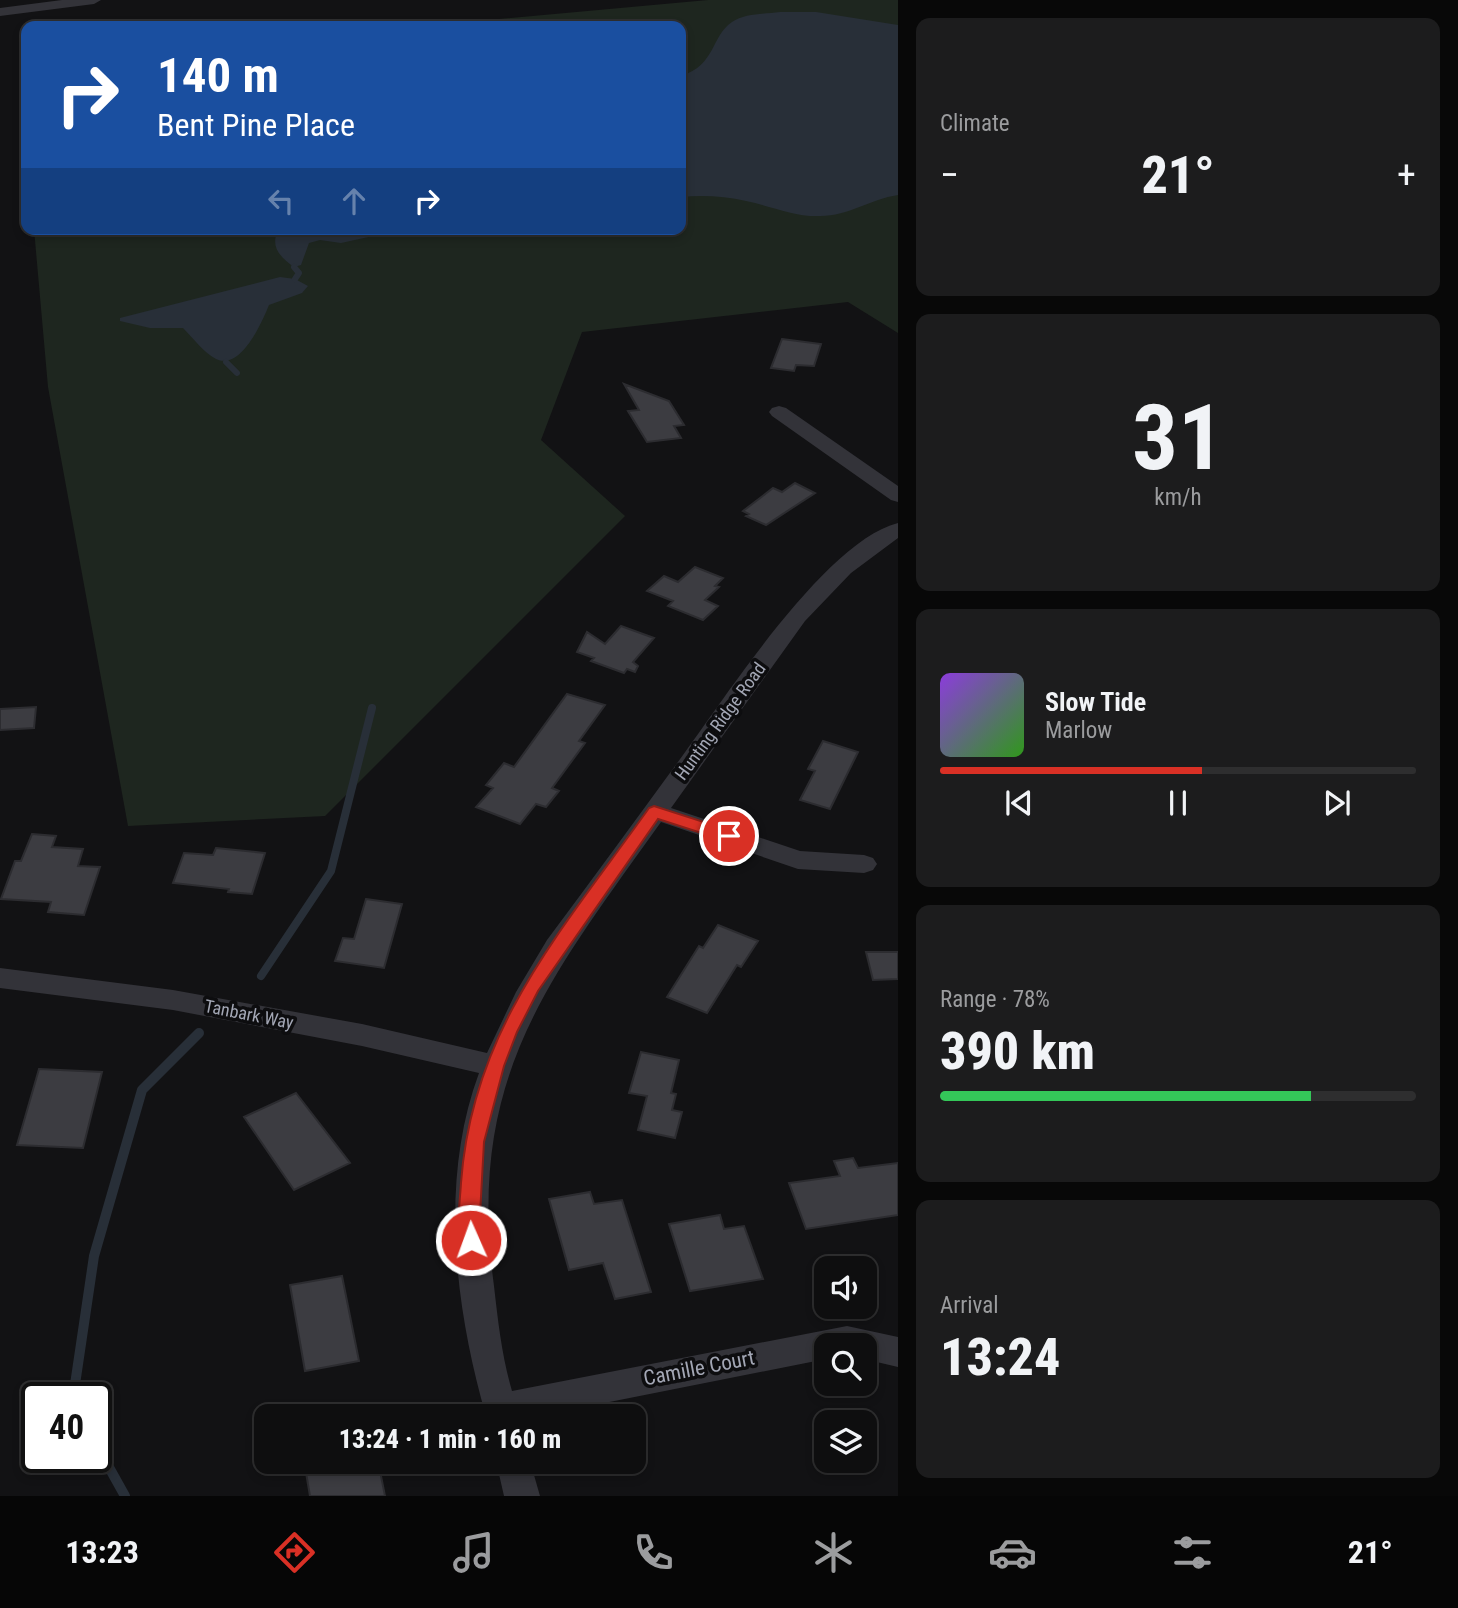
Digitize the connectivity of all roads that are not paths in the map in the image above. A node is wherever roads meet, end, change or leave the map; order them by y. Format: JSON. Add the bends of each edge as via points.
{"nodes":[{"id":1,"x":94,"y":0,"type":"edge"},
{"id":2,"x":0,"y":12,"type":"edge"},
{"id":3,"x":779,"y":412,"type":"dead end"},
{"id":4,"x":898,"y":496,"type":"edge"},
{"id":5,"x":898,"y":529,"type":"edge"},
{"id":6,"x":654,"y":811,"type":"junction"},
{"id":7,"x":864,"y":864,"type":"dead end"},
{"id":8,"x":0,"y":978,"type":"edge"},
{"id":9,"x":494,"y":1066,"type":"junction"},
{"id":10,"x":898,"y":1352,"type":"edge"},
{"id":11,"x":500,"y":1404,"type":"edge"},
{"id":12,"x":540,"y":1404,"type":"edge"},
{"id":13,"x":516,"y":1474,"type":"edge"},
{"id":14,"x":522,"y":1496,"type":"edge"}],
"edges":[{"from":1,"to":2,"type":"street"},
{"from":3,"to":4,"type":"street"},
{"from":5,"to":6,"type":"street","name":"Hunting Ridge Road","via":[[824,584]]},
{"from":6,"to":7,"type":"street","via":[[798,860]]},
{"from":6,"to":9,"type":"street","name":"Hunting Ridge Road","via":[[531,988]]},
{"from":8,"to":9,"type":"street","name":"Tanbark Way","via":[[173,1000],[362,1035]]},
{"from":9,"to":11,"type":"street","name":"Hunting Ridge Road","via":[[474,1142],[469,1215],[491,1373]]},
{"from":10,"to":12,"type":"street","name":"Camille Court","via":[[847,1340]]},
{"from":13,"to":14,"type":"street"}]}
